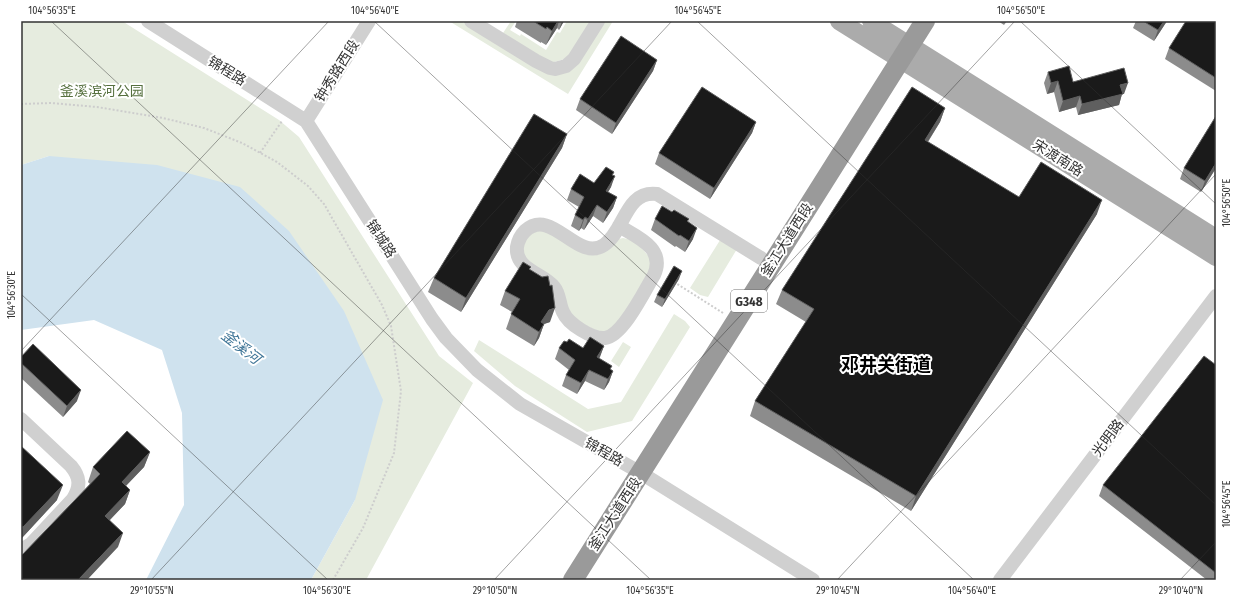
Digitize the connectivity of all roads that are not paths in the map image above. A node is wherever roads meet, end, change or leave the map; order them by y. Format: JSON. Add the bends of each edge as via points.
{"nodes":[{"id":1,"x":148,"y":21,"type":"edge"},
{"id":2,"x":369,"y":21,"type":"edge"},
{"id":3,"x":471,"y":21,"type":"edge"},
{"id":4,"x":598,"y":21,"type":"edge"},
{"id":5,"x":839,"y":21,"type":"edge"},
{"id":6,"x":872,"y":21,"type":"edge"},
{"id":7,"x":911,"y":21,"type":"edge"},
{"id":8,"x":925,"y":21,"type":"edge"},
{"id":9,"x":900,"y":49,"type":"junction"},
{"id":10,"x":306,"y":121,"type":"junction"},
{"id":11,"x":619,"y":226,"type":"junction"},
{"id":12,"x":1216,"y":238,"type":"edge"},
{"id":13,"x":1216,"y":257,"type":"edge"},
{"id":14,"x":761,"y":258,"type":"junction"},
{"id":15,"x":1216,"y":296,"type":"edge"},
{"id":16,"x":461,"y":354,"type":"joint"},
{"id":17,"x":21,"y":419,"type":"edge"},
{"id":18,"x":635,"y":470,"type":"junction"},
{"id":19,"x":21,"y":550,"type":"edge"},
{"id":20,"x":560,"y":580,"type":"edge"},
{"id":21,"x":572,"y":580,"type":"edge"},
{"id":22,"x":813,"y":580,"type":"edge"},
{"id":23,"x":1000,"y":580,"type":"edge"}],
"edges":[{"from":1,"to":10,"type":"street","name":"锦程路"},
{"from":2,"to":10,"type":"street","name":"钟秀路西段"},
{"from":3,"to":4,"type":"street","via":[[544,66],[555,69],[566,66],[574,59]]},
{"from":5,"to":9,"type":"main road"},
{"from":6,"to":9,"type":"main road"},
{"from":7,"to":9,"type":"highway","name":"釜江大道西段","number":"G348"},
{"from":8,"to":9,"type":"highway","name":"釜江大道西段","number":"G348"},
{"from":9,"to":12,"type":"main road","name":"宋渡南路"},
{"from":9,"to":13,"type":"main road","name":"宋渡南路"},
{"from":9,"to":14,"type":"highway","name":"釜江大道西段","number":"G348"},
{"from":9,"to":18,"type":"highway","name":"釜江大道西段","number":"G348"},
{"from":10,"to":16,"type":"street","name":"锦城路","via":[[432,319]]},
{"from":11,"to":11,"type":"street","via":[[605,244],[593,249],[582,246],[549,226],[534,226],[527,229],[517,247],[518,257],[526,268],[554,286],[569,321],[601,338],[618,332],[656,271],[657,260],[653,249]]},
{"from":11,"to":14,"type":"street","via":[[638,198],[646,194],[657,194]]},
{"from":14,"to":18,"type":"highway","name":"釜江大道西段","number":"G348"},
{"from":15,"to":23,"type":"street","name":"光明路"},
{"from":16,"to":18,"type":"street","name":"锦程路","via":[[520,404]]},
{"from":17,"to":19,"type":"street","via":[[71,466],[80,482],[79,490],[73,499],[31,544]]},
{"from":18,"to":20,"type":"highway","name":"釜江大道西段","number":"G348"},
{"from":18,"to":21,"type":"highway","name":"釜江大道西段","number":"G348"},
{"from":18,"to":22,"type":"street","name":"锦程路"}]}
